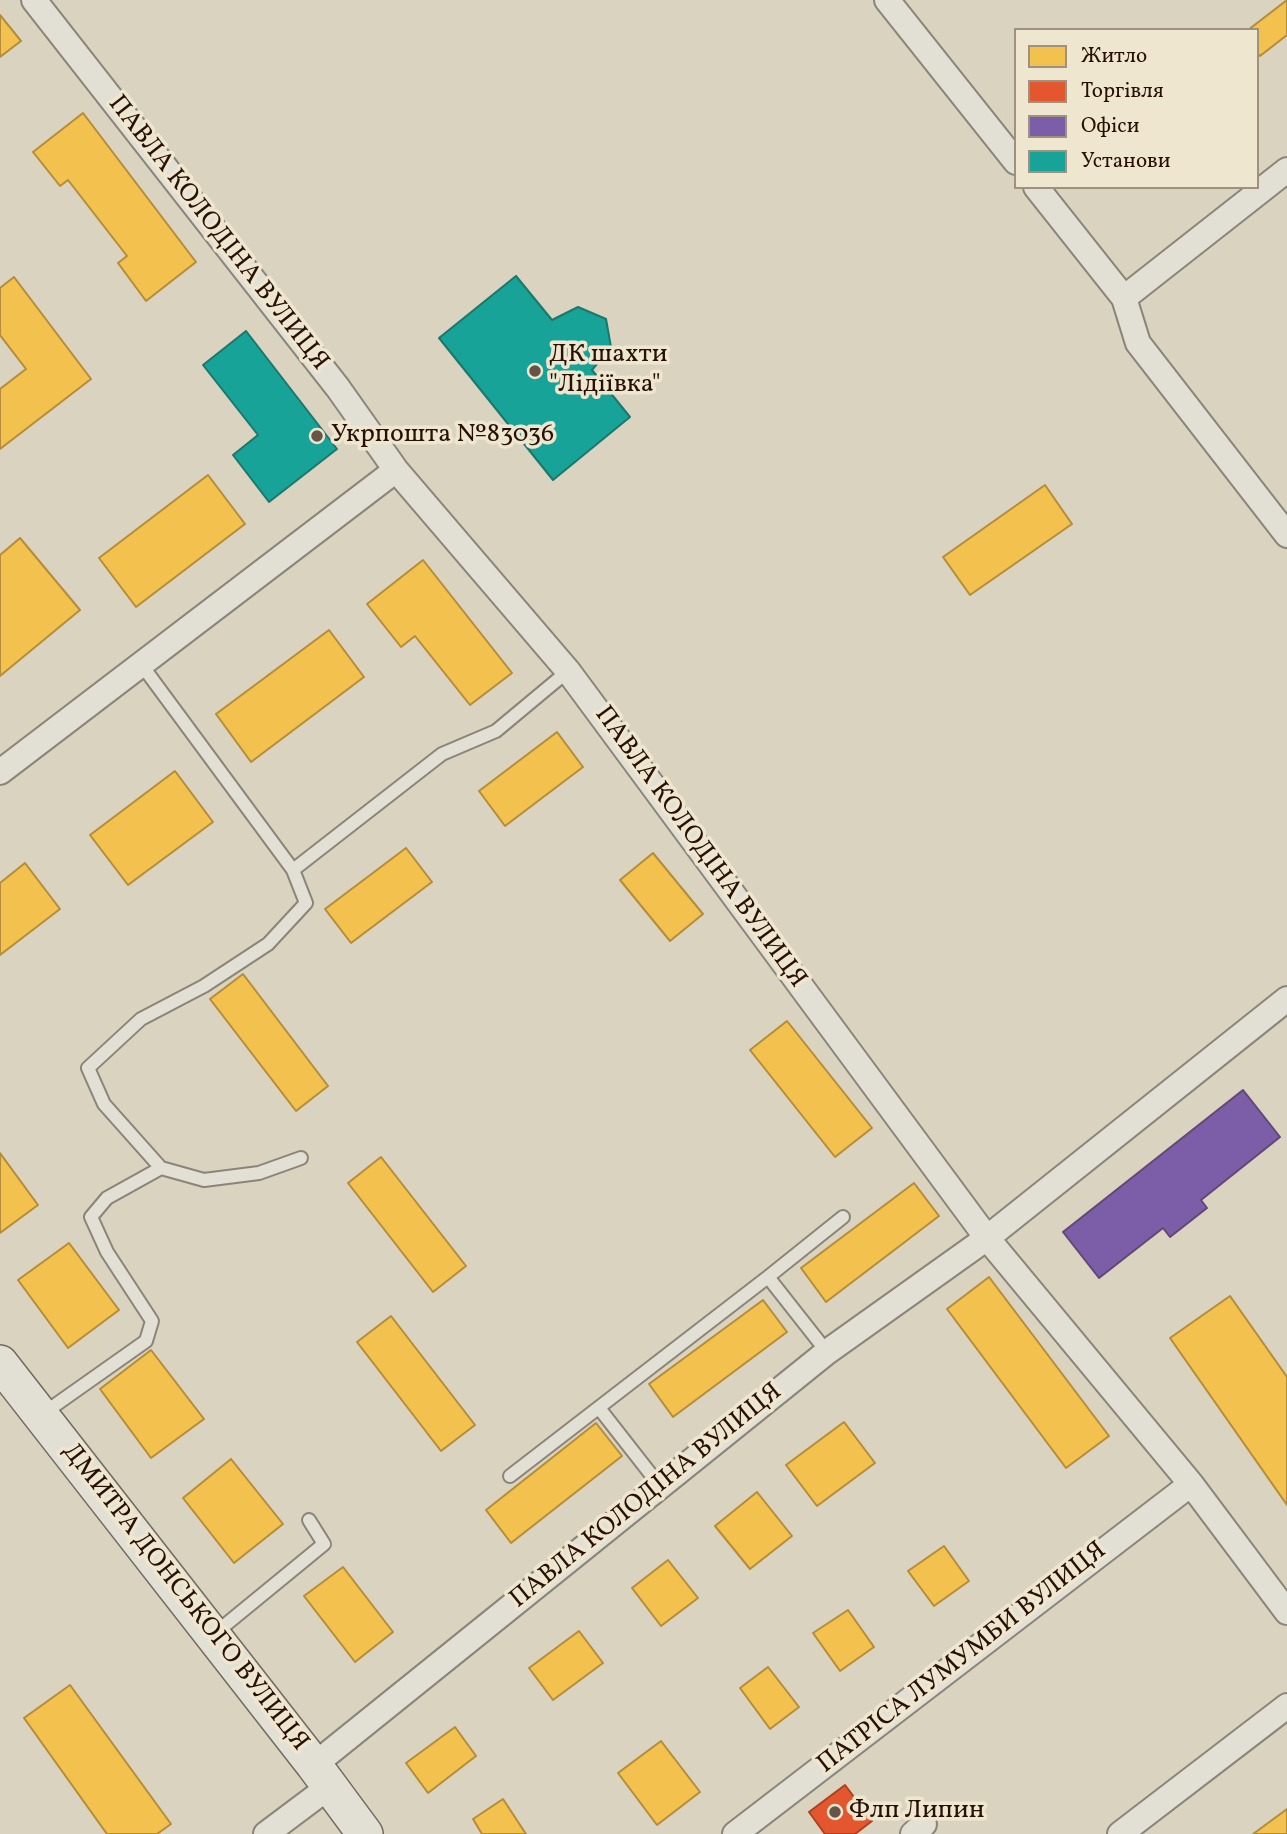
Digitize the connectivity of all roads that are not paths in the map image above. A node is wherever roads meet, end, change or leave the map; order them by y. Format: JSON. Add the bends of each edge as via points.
{"nodes":[{"id":1,"x":34,"y":0,"type":"edge"},
{"id":2,"x":887,"y":0,"type":"edge"},
{"id":3,"x":1014,"y":159,"type":"edge"},
{"id":4,"x":1287,"y":170,"type":"edge"},
{"id":5,"x":1038,"y":189,"type":"edge"},
{"id":6,"x":1124,"y":298,"type":"junction"},
{"id":7,"x":396,"y":470,"type":"junction"},
{"id":8,"x":1287,"y":535,"type":"edge"},
{"id":9,"x":141,"y":664,"type":"junction"},
{"id":10,"x":568,"y":671,"type":"junction"},
{"id":11,"x":0,"y":772,"type":"edge"},
{"id":12,"x":293,"y":870,"type":"junction"},
{"id":13,"x":1287,"y":999,"type":"edge"},
{"id":14,"x":301,"y":1158,"type":"dead end"},
{"id":15,"x":161,"y":1168,"type":"junction"},
{"id":16,"x":843,"y":1217,"type":"dead end"},
{"id":17,"x":987,"y":1238,"type":"junction"},
{"id":18,"x":768,"y":1278,"type":"junction"},
{"id":19,"x":827,"y":1352,"type":"junction"},
{"id":20,"x":0,"y":1363,"type":"edge"},
{"id":21,"x":599,"y":1408,"type":"junction"},
{"id":22,"x":41,"y":1415,"type":"junction"},
{"id":23,"x":510,"y":1476,"type":"dead end"},
{"id":24,"x":1191,"y":1484,"type":"junction"},
{"id":25,"x":660,"y":1486,"type":"junction"},
{"id":26,"x":309,"y":1520,"type":"dead end"},
{"id":27,"x":1287,"y":1612,"type":"edge"},
{"id":28,"x":212,"y":1635,"type":"junction"},
{"id":29,"x":1287,"y":1706,"type":"edge"},
{"id":30,"x":322,"y":1775,"type":"junction"},
{"id":31,"x":266,"y":1834,"type":"edge"},
{"id":32,"x":365,"y":1834,"type":"edge"},
{"id":33,"x":735,"y":1834,"type":"edge"},
{"id":34,"x":1120,"y":1834,"type":"edge"}],
"edges":[{"from":1,"to":7,"type":"street","name":"ПАВЛА КОЛОДІНА ВУЛИЦЯ","via":[[338,388]]},
{"from":2,"to":3,"type":"street"},
{"from":4,"to":6,"type":"street"},
{"from":5,"to":6,"type":"street"},
{"from":6,"to":8,"type":"street","via":[[1138,343]]},
{"from":7,"to":9,"type":"street"},
{"from":7,"to":10,"type":"street","name":"ПАВЛА КОЛОДІНА ВУЛИЦЯ"},
{"from":9,"to":11,"type":"street"},
{"from":9,"to":12,"type":"lane"},
{"from":10,"to":12,"type":"lane","via":[[496,731],[442,754]]},
{"from":10,"to":17,"type":"street","name":"ПАВЛА КОЛОДІНА ВУЛИЦЯ"},
{"from":12,"to":15,"type":"lane","via":[[306,903],[268,944],[204,986],[141,1019],[88,1068],[104,1104]]},
{"from":13,"to":17,"type":"street","name":"ПАВЛА КОЛОДІНА ВУЛИЦЯ"},
{"from":14,"to":15,"type":"lane","via":[[259,1173],[204,1180]]},
{"from":15,"to":22,"type":"lane","via":[[107,1198],[92,1217],[107,1252],[152,1321],[146,1341]]},
{"from":16,"to":18,"type":"lane"},
{"from":17,"to":19,"type":"street","name":"ПАВЛА КОЛОДІНА ВУЛИЦЯ"},
{"from":17,"to":24,"type":"street"},
{"from":18,"to":19,"type":"lane"},
{"from":18,"to":21,"type":"lane"},
{"from":19,"to":25,"type":"street","name":"ПАВЛА КОЛОДІНА ВУЛИЦЯ"},
{"from":20,"to":22,"type":"street","name":"ДМИТРА ДОНСЬКОГО ВУЛИЦЯ"},
{"from":21,"to":23,"type":"lane"},
{"from":21,"to":25,"type":"lane"},
{"from":22,"to":28,"type":"street","name":"ДМИТРА ДОНСЬКОГО ВУЛИЦЯ"},
{"from":24,"to":27,"type":"street"},
{"from":24,"to":33,"type":"street","name":"ПАТРІСА ЛУМУМБИ ВУЛИЦЯ"},
{"from":25,"to":30,"type":"street","name":"ПАВЛА КОЛОДІНА ВУЛИЦЯ"},
{"from":26,"to":28,"type":"lane","via":[[324,1544]]},
{"from":28,"to":30,"type":"street","name":"ДМИТРА ДОНСЬКОГО ВУЛИЦЯ"},
{"from":29,"to":34,"type":"street"},
{"from":30,"to":31,"type":"street","name":"ПАВЛА КОЛОДІНА ВУЛИЦЯ"},
{"from":30,"to":32,"type":"street","name":"ДМИТРА ДОНСЬКОГО ВУЛИЦЯ"}]}
